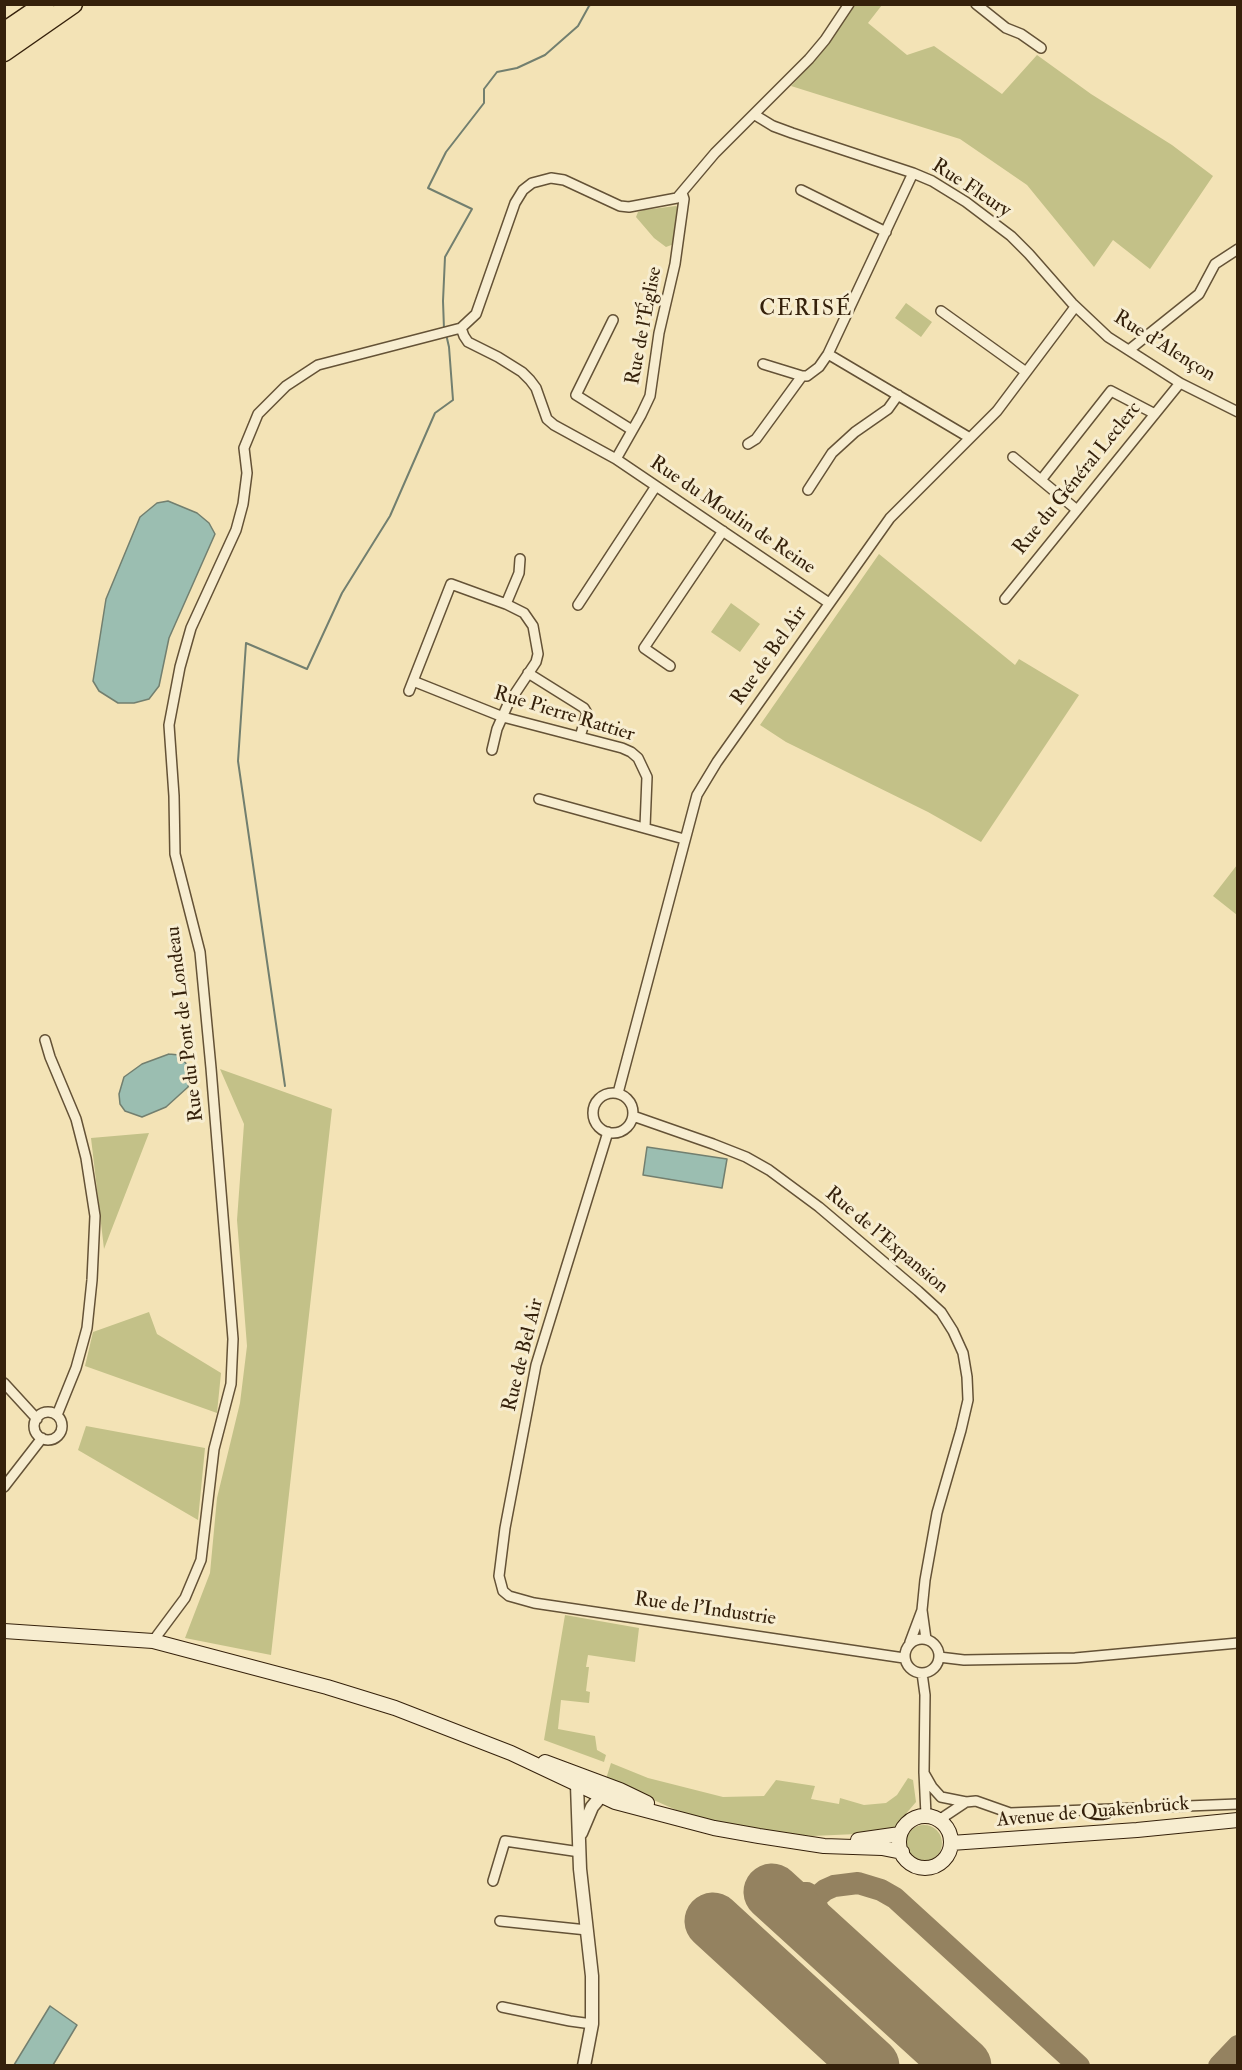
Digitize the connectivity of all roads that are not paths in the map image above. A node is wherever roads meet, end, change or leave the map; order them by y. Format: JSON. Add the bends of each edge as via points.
{"nodes":[{"id":1,"x":45,"y":4,"type":"edge"},
{"id":2,"x":73,"y":4,"type":"edge"},
{"id":3,"x":849,"y":4,"type":"edge"},
{"id":4,"x":976,"y":4,"type":"edge"},
{"id":5,"x":4,"y":32,"type":"edge"},
{"id":6,"x":1041,"y":48,"type":"dead end"},
{"id":7,"x":4,"y":52,"type":"edge"},
{"id":8,"x":755,"y":115,"type":"junction"},
{"id":9,"x":913,"y":173,"type":"junction"},
{"id":10,"x":801,"y":190,"type":"dead end"},
{"id":11,"x":682,"y":193,"type":"junction"},
{"id":12,"x":886,"y":232,"type":"junction"},
{"id":13,"x":1238,"y":249,"type":"edge"},
{"id":14,"x":1075,"y":307,"type":"junction"},
{"id":15,"x":941,"y":311,"type":"dead end"},
{"id":16,"x":612,"y":320,"type":"dead end"},
{"id":17,"x":461,"y":328,"type":"junction"},
{"id":18,"x":1129,"y":350,"type":"junction"},
{"id":19,"x":828,"y":354,"type":"junction"},
{"id":20,"x":763,"y":364,"type":"dead end"},
{"id":21,"x":1026,"y":372,"type":"junction"},
{"id":22,"x":802,"y":376,"type":"junction"},
{"id":23,"x":1180,"y":383,"type":"junction"},
{"id":24,"x":898,"y":395,"type":"junction"},
{"id":25,"x":1238,"y":412,"type":"edge"},
{"id":26,"x":1155,"y":414,"type":"junction"},
{"id":27,"x":632,"y":430,"type":"junction"},
{"id":28,"x":970,"y":438,"type":"junction"},
{"id":29,"x":748,"y":444,"type":"dead end"},
{"id":30,"x":1013,"y":457,"type":"dead end"},
{"id":31,"x":616,"y":459,"type":"junction"},
{"id":32,"x":1041,"y":480,"type":"junction"},
{"id":33,"x":656,"y":486,"type":"junction"},
{"id":34,"x":808,"y":490,"type":"dead end"},
{"id":35,"x":1077,"y":510,"type":"junction"},
{"id":36,"x":723,"y":531,"type":"junction"},
{"id":37,"x":520,"y":560,"type":"dead end"},
{"id":38,"x":1005,"y":598,"type":"dead end"},
{"id":39,"x":829,"y":603,"type":"junction"},
{"id":40,"x":506,"y":604,"type":"junction"},
{"id":41,"x":578,"y":605,"type":"dead end"},
{"id":42,"x":670,"y":666,"type":"dead end"},
{"id":43,"x":528,"y":673,"type":"junction"},
{"id":44,"x":413,"y":681,"type":"junction"},
{"id":45,"x":409,"y":691,"type":"dead end"},
{"id":46,"x":503,"y":717,"type":"junction"},
{"id":47,"x":580,"y":737,"type":"junction"},
{"id":48,"x":492,"y":750,"type":"dead end"},
{"id":49,"x":539,"y":799,"type":"dead end"},
{"id":50,"x":645,"y":827,"type":"junction"},
{"id":51,"x":684,"y":839,"type":"junction"},
{"id":52,"x":45,"y":1040,"type":"dead end"},
{"id":53,"x":618,"y":1093,"type":"junction"},
{"id":54,"x":633,"y":1116,"type":"junction"},
{"id":55,"x":608,"y":1132,"type":"junction"},
{"id":56,"x":4,"y":1383,"type":"edge"},
{"id":57,"x":57,"y":1415,"type":"junction"},
{"id":58,"x":37,"y":1419,"type":"junction"},
{"id":59,"x":42,"y":1438,"type":"junction"},
{"id":60,"x":4,"y":1487,"type":"edge"},
{"id":61,"x":503,"y":1591,"type":"joint"},
{"id":62,"x":922,"y":1610,"type":"junction"},
{"id":63,"x":4,"y":1631,"type":"edge"},
{"id":64,"x":926,"y":1639,"type":"junction"},
{"id":65,"x":153,"y":1641,"type":"junction"},
{"id":66,"x":910,"y":1642,"type":"junction"},
{"id":67,"x":1238,"y":1643,"type":"edge"},
{"id":68,"x":939,"y":1657,"type":"junction"},
{"id":69,"x":904,"y":1658,"type":"junction"},
{"id":70,"x":922,"y":1673,"type":"junction"},
{"id":71,"x":511,"y":1753,"type":"junction"},
{"id":72,"x":924,"y":1772,"type":"junction"},
{"id":73,"x":577,"y":1785,"type":"junction"},
{"id":74,"x":608,"y":1791,"type":"junction"},
{"id":75,"x":966,"y":1803,"type":"junction"},
{"id":76,"x":1238,"y":1804,"type":"edge"},
{"id":77,"x":933,"y":1818,"type":"junction"},
{"id":78,"x":1238,"y":1820,"type":"edge"},
{"id":79,"x":900,"y":1834,"type":"junction"},
{"id":80,"x":579,"y":1837,"type":"junction"},
{"id":81,"x":800,"y":1841,"type":"junction"},
{"id":82,"x":951,"y":1843,"type":"junction"},
{"id":83,"x":580,"y":1852,"type":"junction"},
{"id":84,"x":902,"y":1852,"type":"junction"},
{"id":85,"x":493,"y":1881,"type":"dead end"},
{"id":86,"x":500,"y":1921,"type":"dead end"},
{"id":87,"x":587,"y":1930,"type":"junction"},
{"id":88,"x":502,"y":2007,"type":"dead end"},
{"id":89,"x":592,"y":2024,"type":"junction"},
{"id":90,"x":584,"y":2066,"type":"edge"}],
"edges":[{"from":1,"to":5,"type":"highway"},
{"from":2,"to":7,"type":"highway"},
{"from":3,"to":8,"type":"street","via":[[809,59]]},
{"from":4,"to":6,"type":"street","via":[[1006,28]]},
{"from":8,"to":9,"type":"street","name":"Rue Fleury","via":[[792,133]]},
{"from":8,"to":11,"type":"street","via":[[715,153]]},
{"from":9,"to":12,"type":"street"},
{"from":9,"to":14,"type":"street","name":"Rue Fleury","via":[[993,221],[1029,254]]},
{"from":10,"to":12,"type":"street"},
{"from":11,"to":17,"type":"street","via":[[670,200],[629,207],[564,180],[551,178],[532,183],[515,203],[476,314]]},
{"from":11,"to":27,"type":"street","name":"Rue de l'Église","via":[[677,253],[650,396]]},
{"from":12,"to":19,"type":"street"},
{"from":13,"to":18,"type":"street","via":[[1215,264],[1199,294]]},
{"from":14,"to":18,"type":"street","name":"Rue d'Alençon"},
{"from":14,"to":21,"type":"street","name":"Rue de Bel Air"},
{"from":15,"to":21,"type":"street"},
{"from":16,"to":27,"type":"street","via":[[576,395]]},
{"from":17,"to":31,"type":"street","name":"Rue du Moulin de Reine","via":[[468,342],[530,380],[547,419]]},
{"from":17,"to":65,"type":"street","name":"Rue du Pont de Londeau","via":[[318,365],[286,386],[258,414],[244,448],[247,473],[236,531],[191,628],[180,667],[169,725],[175,855],[200,952],[233,1339],[231,1384],[214,1449],[201,1560],[185,1598]]},
{"from":18,"to":23,"type":"street","name":"Rue d'Alençon"},
{"from":19,"to":22,"type":"street","via":[[813,372]]},
{"from":19,"to":24,"type":"street"},
{"from":20,"to":22,"type":"street"},
{"from":21,"to":28,"type":"street","name":"Rue de Bel Air","via":[[997,411]]},
{"from":22,"to":29,"type":"street","via":[[756,439]]},
{"from":23,"to":25,"type":"street","name":"Rue d'Alençon"},
{"from":23,"to":26,"type":"street","name":"Rue du Général Leclerc"},
{"from":24,"to":28,"type":"street"},
{"from":24,"to":34,"type":"street","via":[[888,409],[832,453]]},
{"from":26,"to":32,"type":"street","via":[[1111,391]]},
{"from":26,"to":35,"type":"street","name":"Rue du Général Leclerc"},
{"from":27,"to":31,"type":"street","name":"Rue de l'Église"},
{"from":28,"to":39,"type":"street","name":"Rue de Bel Air","via":[[890,518]]},
{"from":30,"to":32,"type":"street"},
{"from":31,"to":33,"type":"street","name":"Rue du Moulin de Reine"},
{"from":32,"to":35,"type":"street"},
{"from":33,"to":36,"type":"street","name":"Rue du Moulin de Reine"},
{"from":33,"to":41,"type":"street"},
{"from":35,"to":38,"type":"street","name":"Rue du Général Leclerc"},
{"from":36,"to":39,"type":"street","name":"Rue du Moulin de Reine"},
{"from":36,"to":42,"type":"street","via":[[644,648]]},
{"from":37,"to":40,"type":"street"},
{"from":39,"to":51,"type":"street","name":"Rue de Bel Air","via":[[697,795]]},
{"from":40,"to":43,"type":"street","via":[[524,613],[533,626],[538,654]]},
{"from":40,"to":44,"type":"street","via":[[451,585]]},
{"from":43,"to":46,"type":"street"},
{"from":43,"to":47,"type":"street","via":[[584,708],[587,713]]},
{"from":44,"to":45,"type":"street"},
{"from":44,"to":46,"type":"street","name":"Rue Pierre Rattier"},
{"from":46,"to":47,"type":"street","name":"Rue Pierre Rattier"},
{"from":46,"to":48,"type":"street"},
{"from":47,"to":50,"type":"street","name":"Rue Pierre Rattier","via":[[622,748],[638,758],[646,777]]},
{"from":49,"to":50,"type":"street"},
{"from":50,"to":51,"type":"street"},
{"from":51,"to":53,"type":"street","name":"Rue de Bel Air"},
{"from":52,"to":57,"type":"street","via":[[75,1119],[95,1216],[87,1328]]},
{"from":53,"to":54,"type":"street","via":[[632,1106]]},
{"from":53,"to":55,"type":"street","via":[[606,1093],[592,1109],[598,1126]]},
{"from":54,"to":55,"type":"street","via":[[626,1128]]},
{"from":54,"to":62,"type":"street","name":"Rue de l'Expansion","via":[[746,1157],[769,1170],[918,1291],[941,1312],[953,1331],[963,1353],[968,1400],[937,1513]]},
{"from":55,"to":61,"type":"street","name":"Rue de Bel Air","via":[[536,1365],[504,1528],[499,1575]]},
{"from":56,"to":58,"type":"street"},
{"from":57,"to":58,"type":"street","via":[[44,1413]]},
{"from":57,"to":59,"type":"street","via":[[60,1432],[53,1438]]},
{"from":58,"to":59,"type":"street","via":[[35,1430]]},
{"from":59,"to":60,"type":"street"},
{"from":61,"to":69,"type":"street","name":"Rue de l'Industrie","via":[[534,1603]]},
{"from":62,"to":64,"type":"street","name":"Rue de l'Expansion"},
{"from":62,"to":66,"type":"street"},
{"from":63,"to":65,"type":"main road"},
{"from":64,"to":66,"type":"street"},
{"from":64,"to":68,"type":"street","via":[[936,1645]]},
{"from":65,"to":71,"type":"main road","via":[[395,1708]]},
{"from":66,"to":69,"type":"street"},
{"from":67,"to":68,"type":"street","via":[[1075,1658]]},
{"from":68,"to":70,"type":"street","via":[[932,1670]]},
{"from":69,"to":70,"type":"street","via":[[912,1670]]},
{"from":70,"to":72,"type":"street"},
{"from":71,"to":73,"type":"main road"},
{"from":71,"to":74,"type":"main road","via":[[562,1767]]},
{"from":72,"to":75,"type":"street","via":[[941,1797]]},
{"from":72,"to":77,"type":"street"},
{"from":73,"to":74,"type":"main road","via":[[580,1779]]},
{"from":73,"to":80,"type":"street"},
{"from":74,"to":80,"type":"street","via":[[592,1808]]},
{"from":74,"to":81,"type":"main road","via":[[615,1802],[714,1828]]},
{"from":75,"to":76,"type":"street","via":[[976,1801],[1010,1813]]},
{"from":75,"to":77,"type":"street"},
{"from":77,"to":79,"type":"main road","via":[[911,1820]]},
{"from":77,"to":82,"type":"main road","via":[[946,1826]]},
{"from":78,"to":82,"type":"main road","name":"Avenue de Quakenbrück"},
{"from":79,"to":81,"type":"main road","via":[[872,1839]]},
{"from":79,"to":84,"type":"main road"},
{"from":80,"to":83,"type":"street"},
{"from":81,"to":84,"type":"main road"},
{"from":82,"to":84,"type":"main road","via":[[945,1858],[932,1867],[916,1866]]},
{"from":83,"to":85,"type":"street","via":[[505,1842]]},
{"from":83,"to":87,"type":"street"},
{"from":86,"to":87,"type":"street"},
{"from":87,"to":89,"type":"street"},
{"from":88,"to":89,"type":"street"},
{"from":89,"to":90,"type":"street"}]}
